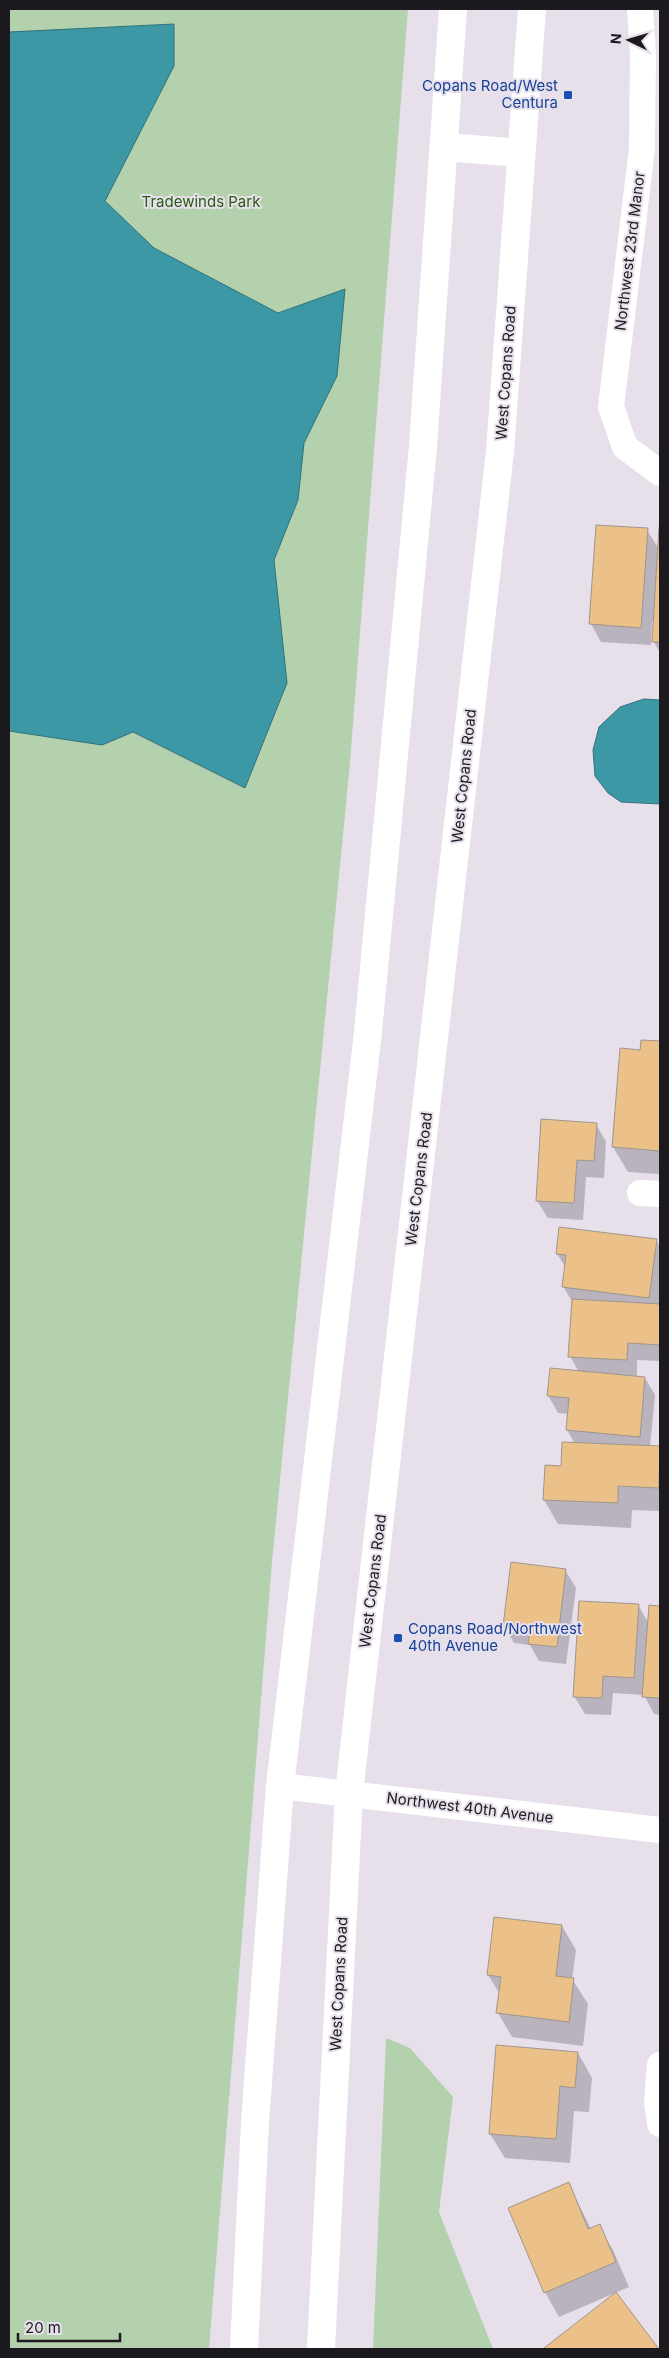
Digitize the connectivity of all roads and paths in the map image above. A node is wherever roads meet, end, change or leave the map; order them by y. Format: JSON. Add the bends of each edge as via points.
{"nodes":[{"id":1,"x":453,"y":9,"type":"edge"},
{"id":2,"x":532,"y":9,"type":"edge"},
{"id":3,"x":640,"y":9,"type":"edge"},
{"id":4,"x":444,"y":147,"type":"junction"},
{"id":5,"x":521,"y":153,"type":"junction"},
{"id":6,"x":660,"y":473,"type":"edge"},
{"id":7,"x":280,"y":1786,"type":"junction"},
{"id":8,"x":349,"y":1793,"type":"junction"},
{"id":9,"x":660,"y":1830,"type":"edge"},
{"id":10,"x":660,"y":2065,"type":"edge"},
{"id":11,"x":660,"y":2124,"type":"edge"},
{"id":12,"x":244,"y":2349,"type":"edge"},
{"id":13,"x":321,"y":2349,"type":"edge"}],
"edges":[{"from":1,"to":4,"type":"main road"},
{"from":2,"to":5,"type":"main road","name":"West Copans Road"},
{"from":3,"to":6,"type":"street","name":"Northwest 23rd Manor","via":[[642,148],[611,407],[625,447]]},
{"from":4,"to":5,"type":"main road"},
{"from":4,"to":7,"type":"main road","via":[[423,446],[369,1022]]},
{"from":5,"to":8,"type":"main road","name":"West Copans Road","via":[[500,451]]},
{"from":7,"to":8,"type":"street","name":"Northwest 40th Avenue"},
{"from":7,"to":12,"type":"main road","via":[[255,2122]]},
{"from":8,"to":9,"type":"street","name":"Northwest 40th Avenue"},
{"from":8,"to":13,"type":"main road","name":"West Copans Road"},
{"from":10,"to":11,"type":"street","via":[[657,2102]]}]}
